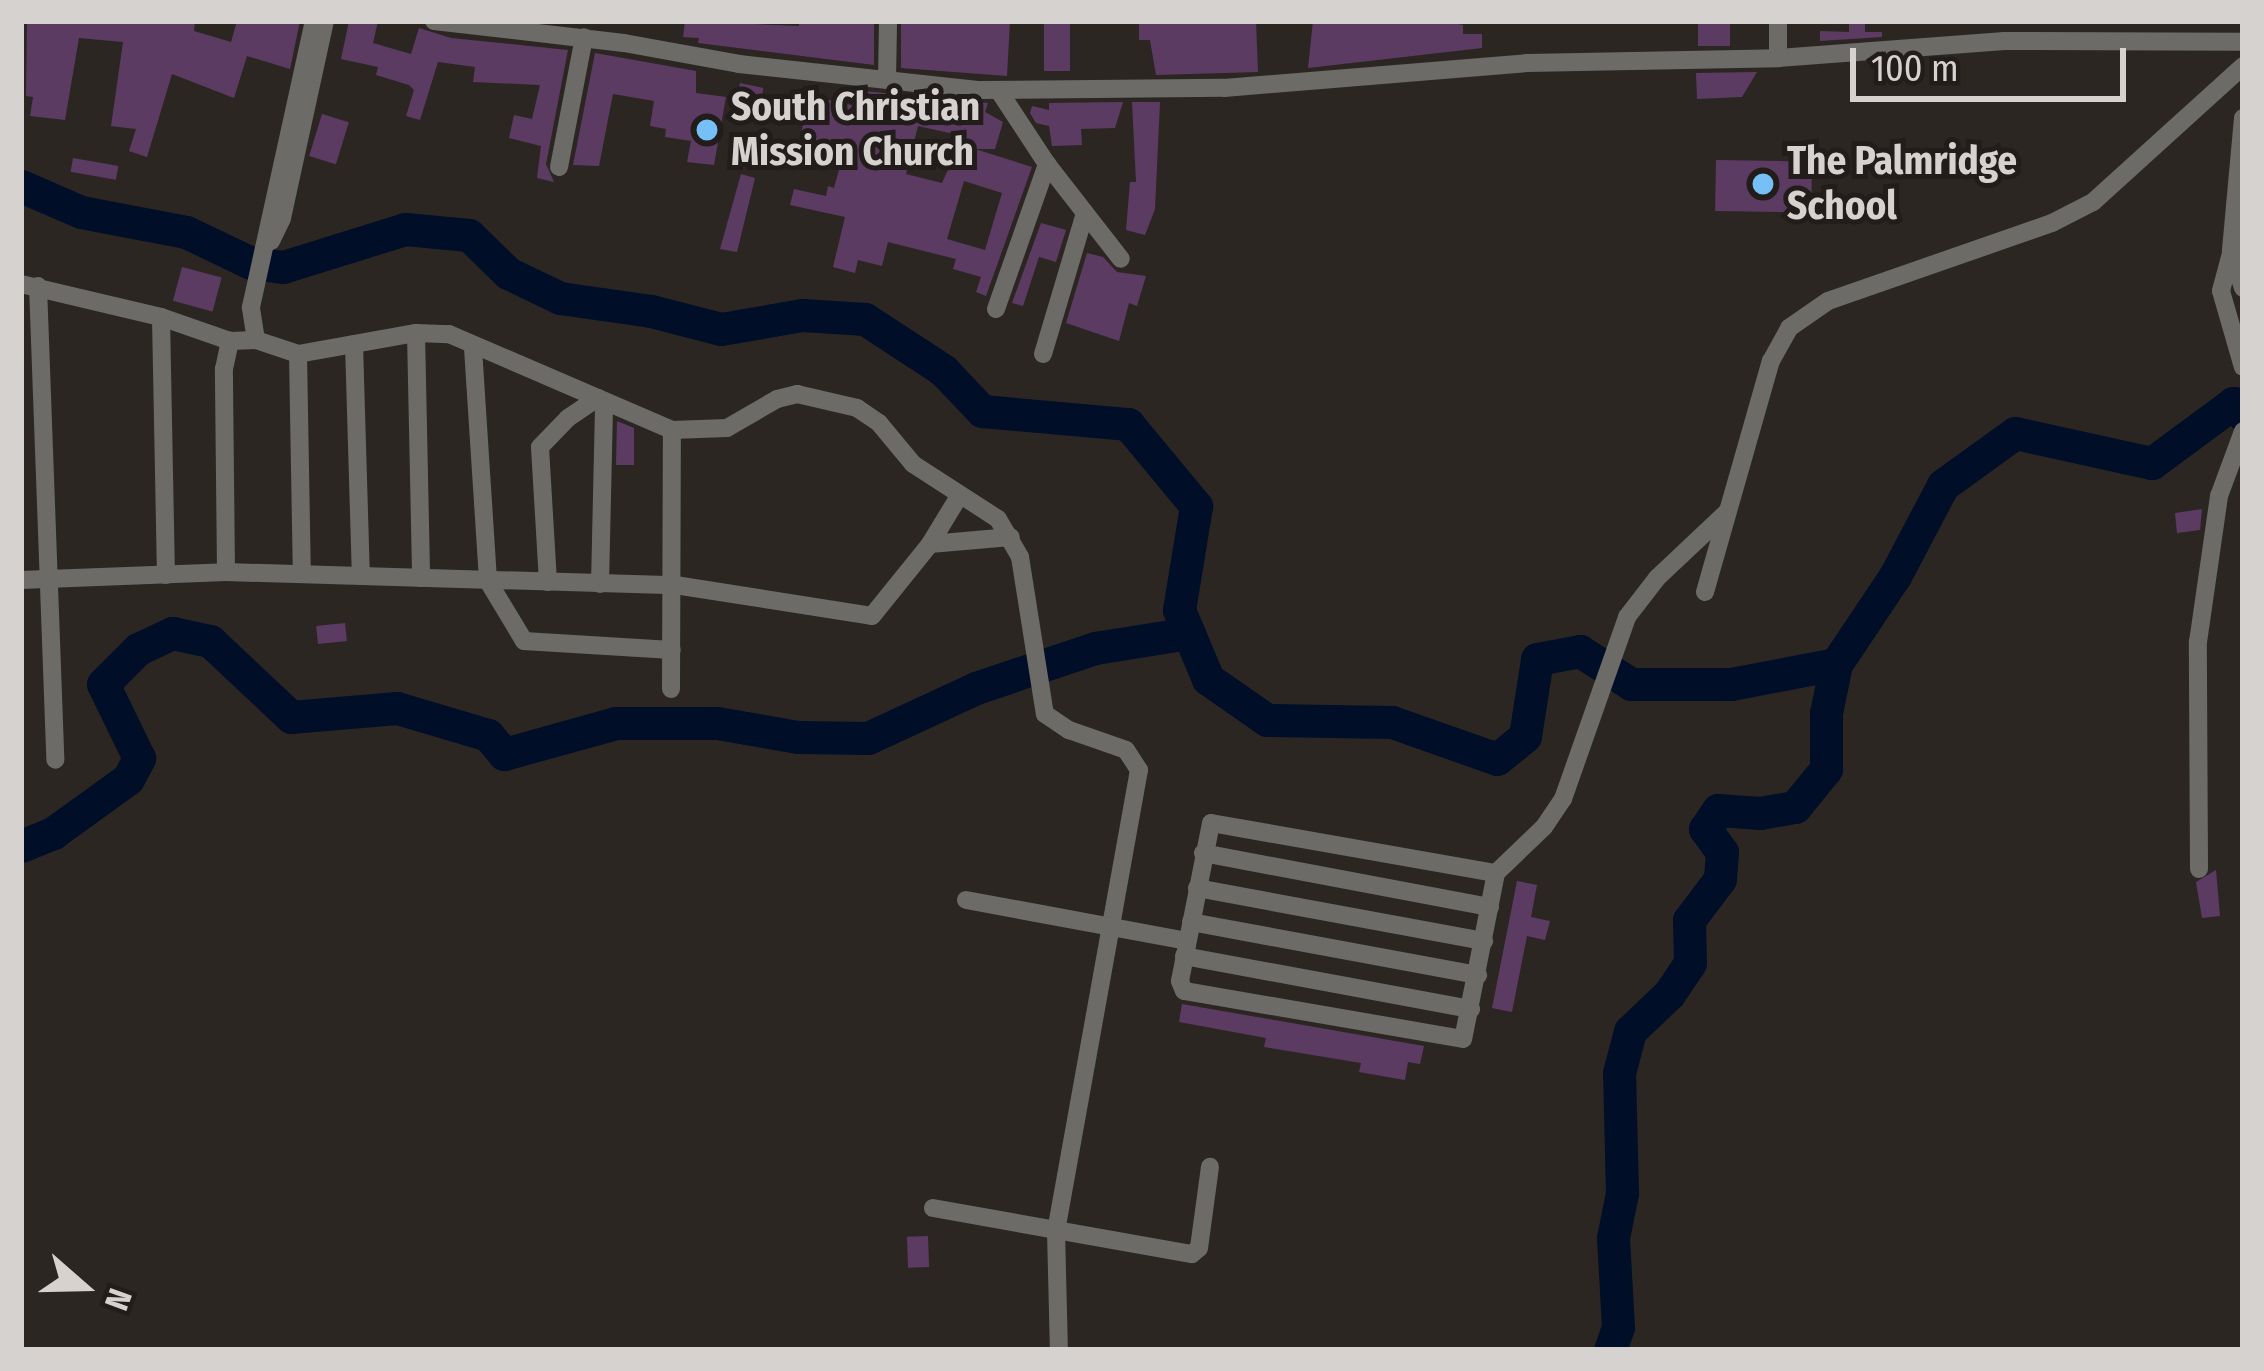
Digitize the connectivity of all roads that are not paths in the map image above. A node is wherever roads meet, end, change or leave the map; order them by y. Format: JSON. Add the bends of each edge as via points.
{"nodes":[{"id":1,"x":314,"y":21,"type":"edge"},
{"id":2,"x":326,"y":21,"type":"edge"},
{"id":3,"x":434,"y":21,"type":"edge"},
{"id":4,"x":888,"y":21,"type":"edge"},
{"id":5,"x":1778,"y":21,"type":"edge"},
{"id":6,"x":584,"y":38,"type":"junction"},
{"id":7,"x":2243,"y":43,"type":"edge"},
{"id":8,"x":1778,"y":58,"type":"junction"},
{"id":9,"x":2243,"y":66,"type":"edge"},
{"id":10,"x":886,"y":80,"type":"junction"},
{"id":11,"x":999,"y":91,"type":"junction"},
{"id":12,"x":2243,"y":118,"type":"edge"},
{"id":13,"x":1047,"y":164,"type":"junction"},
{"id":14,"x":560,"y":167,"type":"dead end"},
{"id":15,"x":1085,"y":213,"type":"junction"},
{"id":16,"x":266,"y":250,"type":"junction"},
{"id":17,"x":2231,"y":251,"type":"junction"},
{"id":18,"x":1121,"y":259,"type":"dead end"},
{"id":19,"x":30,"y":285,"type":"edge"},
{"id":20,"x":2243,"y":288,"type":"edge"},
{"id":21,"x":996,"y":309,"type":"dead end"},
{"id":22,"x":161,"y":317,"type":"junction"},
{"id":23,"x":416,"y":333,"type":"junction"},
{"id":24,"x":256,"y":340,"type":"junction"},
{"id":25,"x":230,"y":341,"type":"junction"},
{"id":26,"x":354,"y":344,"type":"junction"},
{"id":27,"x":473,"y":348,"type":"junction"},
{"id":28,"x":298,"y":353,"type":"junction"},
{"id":29,"x":1043,"y":354,"type":"dead end"},
{"id":30,"x":2243,"y":367,"type":"edge"},
{"id":31,"x":601,"y":400,"type":"junction"},
{"id":32,"x":672,"y":430,"type":"junction"},
{"id":33,"x":2242,"y":432,"type":"edge"},
{"id":34,"x":958,"y":498,"type":"junction"},
{"id":35,"x":1728,"y":511,"type":"junction"},
{"id":36,"x":1011,"y":536,"type":"junction"},
{"id":37,"x":930,"y":544,"type":"junction"},
{"id":38,"x":226,"y":572,"type":"junction"},
{"id":39,"x":166,"y":574,"type":"junction"},
{"id":40,"x":302,"y":574,"type":"junction"},
{"id":41,"x":361,"y":576,"type":"junction"},
{"id":42,"x":421,"y":578,"type":"junction"},
{"id":43,"x":47,"y":579,"type":"junction"},
{"id":44,"x":21,"y":580,"type":"edge"},
{"id":45,"x":488,"y":581,"type":"junction"},
{"id":46,"x":548,"y":582,"type":"junction"},
{"id":47,"x":600,"y":584,"type":"junction"},
{"id":48,"x":675,"y":586,"type":"junction"},
{"id":49,"x":1705,"y":592,"type":"dead end"},
{"id":50,"x":672,"y":650,"type":"junction"},
{"id":51,"x":671,"y":688,"type":"dead end"},
{"id":52,"x":55,"y":760,"type":"dead end"},
{"id":53,"x":1203,"y":854,"type":"junction"},
{"id":54,"x":2199,"y":869,"type":"dead end"},
{"id":55,"x":1496,"y":874,"type":"junction"},
{"id":56,"x":1197,"y":888,"type":"junction"},
{"id":57,"x":966,"y":900,"type":"dead end"},
{"id":58,"x":1490,"y":907,"type":"junction"},
{"id":59,"x":1112,"y":928,"type":"junction"},
{"id":60,"x":1187,"y":940,"type":"junction"},
{"id":61,"x":1484,"y":941,"type":"junction"},
{"id":62,"x":1478,"y":975,"type":"junction"},
{"id":63,"x":1471,"y":1010,"type":"junction"},
{"id":64,"x":1210,"y":1167,"type":"dead end"},
{"id":65,"x":933,"y":1208,"type":"dead end"},
{"id":66,"x":1056,"y":1231,"type":"junction"},
{"id":67,"x":1059,"y":1350,"type":"edge"}],
"edges":[{"from":1,"to":16,"type":"street"},
{"from":2,"to":16,"type":"street","via":[[282,218]]},
{"from":3,"to":6,"type":"street"},
{"from":4,"to":10,"type":"street"},
{"from":5,"to":8,"type":"street"},
{"from":6,"to":10,"type":"street"},
{"from":6,"to":14,"type":"street"},
{"from":7,"to":8,"type":"street","via":[[2004,40]]},
{"from":8,"to":11,"type":"street","via":[[1527,63],[1224,88]]},
{"from":9,"to":35,"type":"street","via":[[2093,202],[1803,315],[1771,361]]},
{"from":10,"to":11,"type":"street"},
{"from":11,"to":13,"type":"street"},
{"from":12,"to":17,"type":"street"},
{"from":13,"to":15,"type":"street"},
{"from":13,"to":21,"type":"street"},
{"from":15,"to":18,"type":"street"},
{"from":15,"to":29,"type":"street"},
{"from":16,"to":24,"type":"street","via":[[251,307]]},
{"from":17,"to":20,"type":"street"},
{"from":17,"to":30,"type":"street","via":[[2221,291]]},
{"from":19,"to":22,"type":"street"},
{"from":19,"to":43,"type":"street"},
{"from":22,"to":25,"type":"street"},
{"from":22,"to":39,"type":"street"},
{"from":23,"to":26,"type":"street"},
{"from":23,"to":27,"type":"street","via":[[449,334]]},
{"from":23,"to":42,"type":"street"},
{"from":24,"to":25,"type":"street"},
{"from":24,"to":28,"type":"street"},
{"from":25,"to":38,"type":"street"},
{"from":26,"to":28,"type":"street"},
{"from":26,"to":41,"type":"street"},
{"from":27,"to":31,"type":"street"},
{"from":27,"to":45,"type":"street"},
{"from":28,"to":40,"type":"street"},
{"from":31,"to":32,"type":"street"},
{"from":31,"to":46,"type":"street","via":[[568,418],[540,448]]},
{"from":31,"to":47,"type":"street"},
{"from":32,"to":34,"type":"street","via":[[727,428],[797,394],[857,408]]},
{"from":32,"to":48,"type":"street"},
{"from":33,"to":54,"type":"street","via":[[2218,496],[2198,641]]},
{"from":34,"to":36,"type":"street","via":[[998,519]]},
{"from":34,"to":37,"type":"street"},
{"from":35,"to":49,"type":"street"},
{"from":35,"to":55,"type":"street","via":[[1645,590],[1611,654],[1555,814]]},
{"from":36,"to":37,"type":"street"},
{"from":36,"to":59,"type":"street","via":[[1046,714],[1126,750],[1138,770]]},
{"from":37,"to":48,"type":"street","via":[[872,616]]},
{"from":38,"to":39,"type":"street"},
{"from":38,"to":40,"type":"street"},
{"from":39,"to":43,"type":"street"},
{"from":40,"to":41,"type":"street"},
{"from":41,"to":42,"type":"street"},
{"from":42,"to":45,"type":"street"},
{"from":43,"to":44,"type":"street"},
{"from":43,"to":52,"type":"street"},
{"from":45,"to":46,"type":"street"},
{"from":45,"to":50,"type":"street","via":[[530,645]]},
{"from":46,"to":47,"type":"street"},
{"from":47,"to":48,"type":"street"},
{"from":48,"to":50,"type":"street"},
{"from":50,"to":51,"type":"street"},
{"from":53,"to":55,"type":"street","via":[[1214,822]]},
{"from":53,"to":56,"type":"street"},
{"from":53,"to":58,"type":"street"},
{"from":55,"to":58,"type":"street"},
{"from":56,"to":60,"type":"street"},
{"from":56,"to":61,"type":"street"},
{"from":57,"to":59,"type":"street"},
{"from":58,"to":61,"type":"street"},
{"from":59,"to":60,"type":"street"},
{"from":59,"to":66,"type":"street"},
{"from":60,"to":62,"type":"street"},
{"from":60,"to":63,"type":"street"},
{"from":60,"to":63,"type":"street","via":[[1180,985],[1187,992],[1456,1041],[1466,1036]]},
{"from":61,"to":62,"type":"street"},
{"from":62,"to":63,"type":"street"},
{"from":64,"to":66,"type":"street","via":[[1192,1254]]},
{"from":65,"to":66,"type":"street"},
{"from":66,"to":67,"type":"street"}]}
